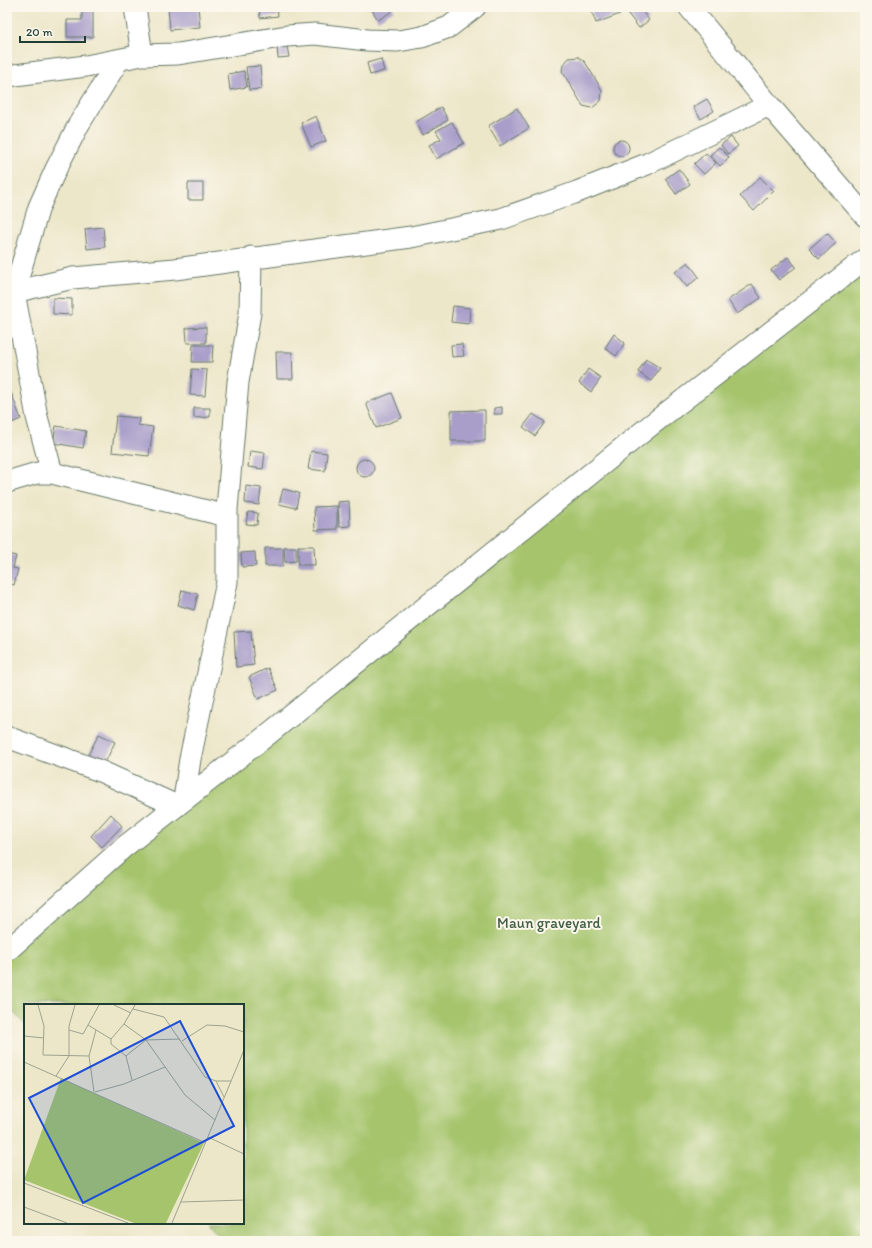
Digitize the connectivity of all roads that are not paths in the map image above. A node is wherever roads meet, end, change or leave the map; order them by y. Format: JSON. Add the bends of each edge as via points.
{"nodes":[{"id":1,"x":135,"y":7,"type":"edge"},
{"id":2,"x":475,"y":7,"type":"edge"},
{"id":3,"x":689,"y":7,"type":"edge"},
{"id":4,"x":142,"y":55,"type":"junction"},
{"id":5,"x":118,"y":61,"type":"junction"},
{"id":6,"x":7,"y":76,"type":"edge"},
{"id":7,"x":769,"y":105,"type":"junction"},
{"id":8,"x":862,"y":207,"type":"edge"},
{"id":9,"x":251,"y":257,"type":"junction"},
{"id":10,"x":865,"y":259,"type":"edge"},
{"id":11,"x":10,"y":294,"type":"edge"},
{"id":12,"x":52,"y":473,"type":"junction"},
{"id":13,"x":7,"y":482,"type":"edge"},
{"id":14,"x":227,"y":516,"type":"junction"},
{"id":15,"x":7,"y":737,"type":"edge"},
{"id":16,"x":181,"y":803,"type":"junction"},
{"id":17,"x":7,"y":951,"type":"edge"}],
"edges":[{"from":1,"to":4,"type":"street"},
{"from":2,"to":4,"type":"street","via":[[449,27],[422,37],[398,41],[315,34],[178,54]]},
{"from":3,"to":7,"type":"street"},
{"from":4,"to":5,"type":"street"},
{"from":5,"to":6,"type":"street"},
{"from":5,"to":11,"type":"street","via":[[79,124],[56,169],[39,207]]},
{"from":7,"to":8,"type":"street"},
{"from":7,"to":9,"type":"street","via":[[647,164],[501,219],[411,237]]},
{"from":9,"to":11,"type":"street","via":[[175,269],[73,278]]},
{"from":9,"to":14,"type":"street","via":[[250,312],[238,382]]},
{"from":10,"to":16,"type":"street","via":[[651,425]]},
{"from":11,"to":12,"type":"street"},
{"from":12,"to":13,"type":"street","via":[[37,473]]},
{"from":12,"to":14,"type":"street"},
{"from":14,"to":16,"type":"street","via":[[227,582]]},
{"from":15,"to":16,"type":"street"},
{"from":16,"to":17,"type":"street","via":[[124,847]]}]}
